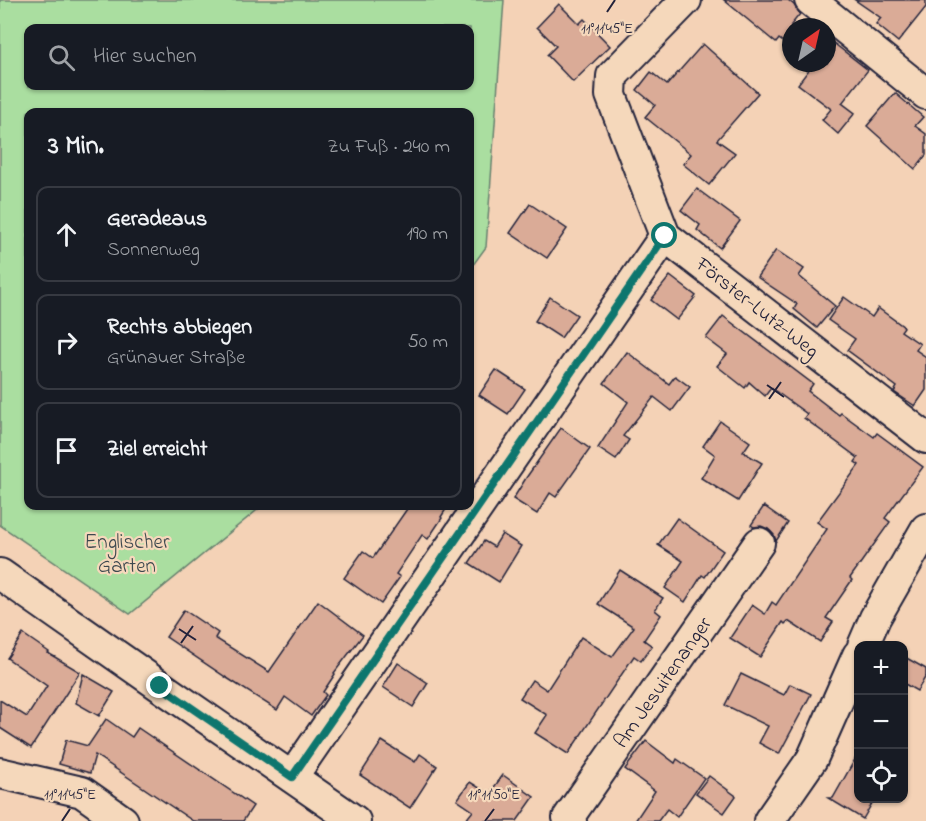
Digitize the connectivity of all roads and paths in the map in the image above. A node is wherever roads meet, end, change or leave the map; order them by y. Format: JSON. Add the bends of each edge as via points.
{"nodes":[{"id":1,"x":686,"y":0,"type":"edge"},
{"id":2,"x":810,"y":0,"type":"edge"},
{"id":3,"x":926,"y":94,"type":"edge"},
{"id":4,"x":665,"y":236,"type":"junction"},
{"id":5,"x":926,"y":438,"type":"edge"},
{"id":6,"x":926,"y":529,"type":"edge"},
{"id":7,"x":759,"y":543,"type":"dead end"},
{"id":8,"x":0,"y":574,"type":"edge"},
{"id":9,"x":865,"y":641,"type":"edge"},
{"id":10,"x":854,"y":665,"type":"edge"},
{"id":11,"x":0,"y":774,"type":"edge"},
{"id":12,"x":292,"y":777,"type":"junction"},
{"id":13,"x":123,"y":821,"type":"edge"},
{"id":14,"x":355,"y":821,"type":"edge"},
{"id":15,"x":571,"y":821,"type":"edge"},
{"id":16,"x":769,"y":821,"type":"edge"}],
"edges":[{"from":1,"to":4,"type":"street","via":[[612,76],[611,95]]},
{"from":2,"to":3,"type":"street"},
{"from":4,"to":5,"type":"street","name":"Förster-Lutz-Weg"},
{"from":4,"to":12,"type":"street"},
{"from":6,"to":9,"type":"street"},
{"from":7,"to":15,"type":"street","name":"Am Jesuitenanger","via":[[568,818]]},
{"from":8,"to":12,"type":"street"},
{"from":10,"to":16,"type":"street","via":[[813,759]]},
{"from":11,"to":13,"type":"street","via":[[82,792]]},
{"from":12,"to":14,"type":"street"}]}
